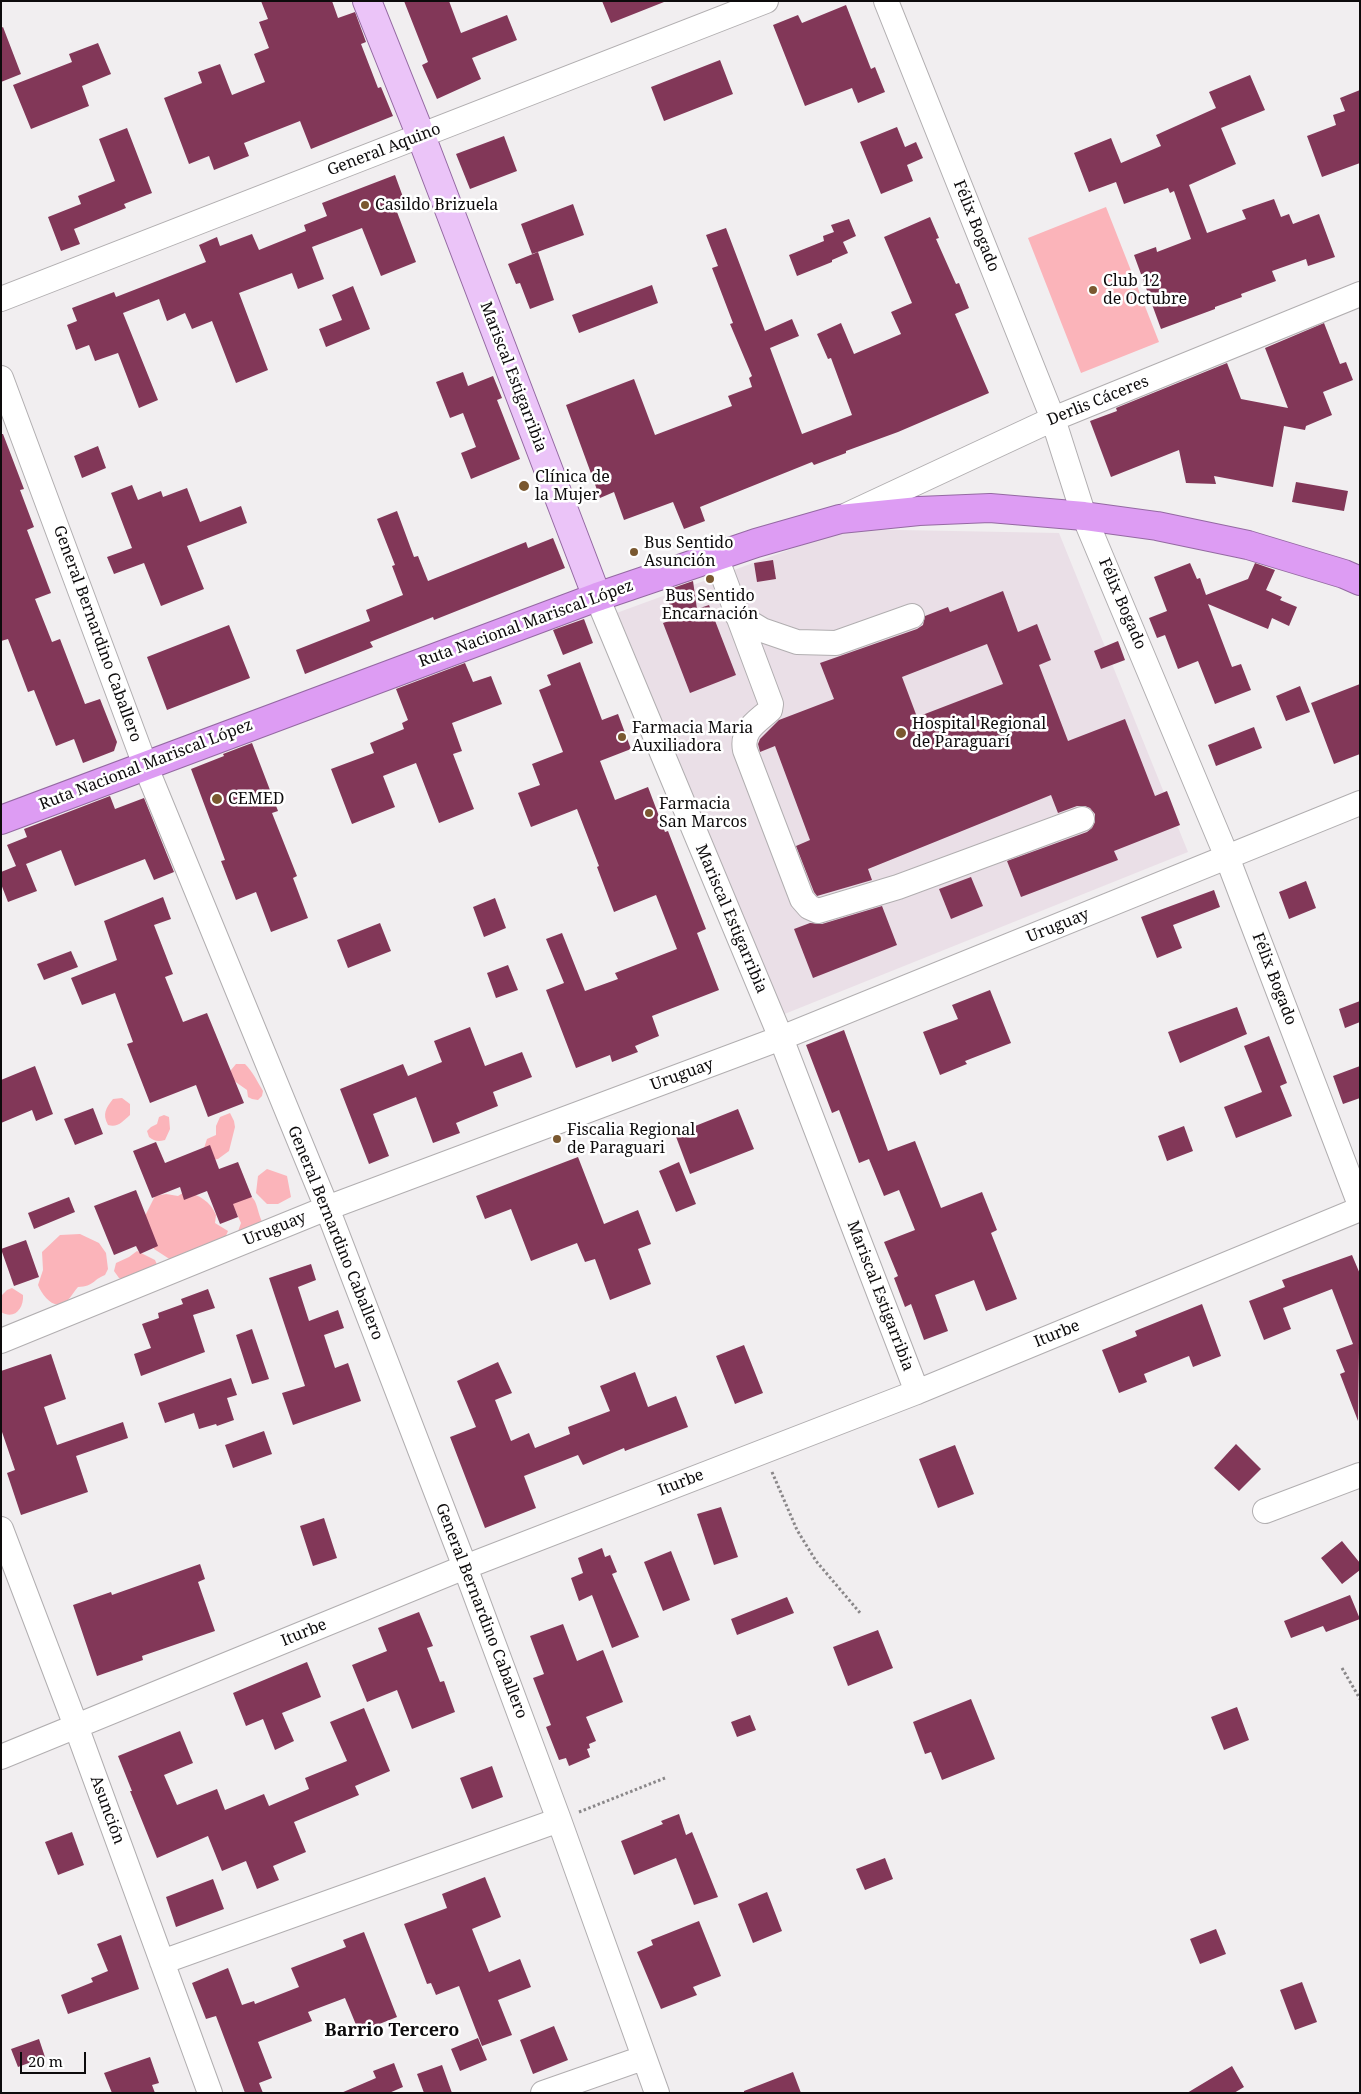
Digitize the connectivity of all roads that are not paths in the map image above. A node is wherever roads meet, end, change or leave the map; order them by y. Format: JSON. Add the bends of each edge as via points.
{"nodes":[{"id":1,"x":367,"y":1,"type":"edge"},
{"id":2,"x":766,"y":1,"type":"edge"},
{"id":3,"x":886,"y":1,"type":"edge"},
{"id":4,"x":421,"y":136,"type":"junction"},
{"id":5,"x":1360,"y":294,"type":"edge"},
{"id":6,"x":1,"y":299,"type":"edge"},
{"id":7,"x":1,"y":378,"type":"edge"},
{"id":8,"x":1053,"y":419,"type":"junction"},
{"id":9,"x":1084,"y":516,"type":"junction"},
{"id":10,"x":840,"y":519,"type":"junction"},
{"id":11,"x":716,"y":557,"type":"junction"},
{"id":12,"x":1360,"y":581,"type":"edge"},
{"id":13,"x":597,"y":597,"type":"junction"},
{"id":14,"x":737,"y":615,"type":"junction"},
{"id":15,"x":912,"y":616,"type":"dead end"},
{"id":16,"x":146,"y":765,"type":"junction"},
{"id":17,"x":1360,"y":803,"type":"edge"},
{"id":18,"x":1082,"y":819,"type":"dead end"},
{"id":19,"x":1,"y":820,"type":"edge"},
{"id":20,"x":1227,"y":857,"type":"junction"},
{"id":21,"x":781,"y":1038,"type":"junction"},
{"id":22,"x":1360,"y":1207,"type":"edge"},
{"id":23,"x":327,"y":1208,"type":"junction"},
{"id":24,"x":1,"y":1341,"type":"edge"},
{"id":25,"x":917,"y":1392,"type":"junction"},
{"id":26,"x":1360,"y":1475,"type":"edge"},
{"id":27,"x":1265,"y":1511,"type":"dead end"},
{"id":28,"x":1,"y":1529,"type":"edge"},
{"id":29,"x":465,"y":1567,"type":"junction"},
{"id":30,"x":76,"y":1726,"type":"junction"},
{"id":31,"x":1,"y":1757,"type":"edge"},
{"id":32,"x":559,"y":1820,"type":"junction"},
{"id":33,"x":162,"y":1962,"type":"junction"},
{"id":34,"x":643,"y":2058,"type":"junction"},
{"id":35,"x":210,"y":2093,"type":"edge"},
{"id":36,"x":543,"y":2093,"type":"edge"},
{"id":37,"x":657,"y":2093,"type":"edge"}],
"edges":[{"from":1,"to":4,"type":"main road","name":"Mariscal Estigarribia"},
{"from":2,"to":4,"type":"street","name":"General Aquino"},
{"from":3,"to":8,"type":"street","name":"Félix Bogado"},
{"from":4,"to":6,"type":"street","name":"General Aquino"},
{"from":4,"to":13,"type":"main road","name":"Mariscal Estigarribia"},
{"from":5,"to":8,"type":"street","name":"Derlis Cáceres"},
{"from":7,"to":16,"type":"street","name":"General Bernardino Caballero"},
{"from":8,"to":9,"type":"street","name":"Félix Bogado"},
{"from":8,"to":10,"type":"street","name":"Derlis Cáceres"},
{"from":9,"to":10,"type":"highway","name":"Ruta Nacional Mariscal López","via":[[990,508]]},
{"from":9,"to":12,"type":"highway","name":"Ruta Nacional Mariscal López","via":[[1157,526],[1248,545]]},
{"from":9,"to":20,"type":"street","name":"Félix Bogado"},
{"from":10,"to":11,"type":"highway","name":"Ruta Nacional Mariscal López"},
{"from":11,"to":13,"type":"highway","name":"Ruta Nacional Mariscal López"},
{"from":11,"to":14,"type":"street"},
{"from":13,"to":16,"type":"highway","name":"Ruta Nacional Mariscal López"},
{"from":13,"to":21,"type":"street","name":"Mariscal Estigarribia"},
{"from":14,"to":15,"type":"street","via":[[762,630],[797,642],[836,643]]},
{"from":14,"to":18,"type":"street","via":[[771,704],[770,710],[745,734],[745,750],[802,899],[809,907],[818,911],[898,887]]},
{"from":16,"to":19,"type":"highway","name":"Ruta Nacional Mariscal López"},
{"from":16,"to":23,"type":"street","name":"General Bernardino Caballero"},
{"from":17,"to":20,"type":"street","name":"Uruguay"},
{"from":20,"to":21,"type":"street","name":"Uruguay"},
{"from":20,"to":22,"type":"street","name":"Félix Bogado"},
{"from":21,"to":23,"type":"street","name":"Uruguay"},
{"from":21,"to":25,"type":"street","name":"Mariscal Estigarribia"},
{"from":22,"to":25,"type":"street","name":"Iturbe"},
{"from":23,"to":24,"type":"street","name":"Uruguay"},
{"from":23,"to":29,"type":"street","name":"General Bernardino Caballero"},
{"from":25,"to":29,"type":"street","name":"Iturbe"},
{"from":26,"to":27,"type":"street"},
{"from":28,"to":30,"type":"street","name":"Asunción"},
{"from":29,"to":30,"type":"street","name":"Iturbe"},
{"from":29,"to":32,"type":"street","name":"General Bernardino Caballero"},
{"from":30,"to":31,"type":"street","name":"Iturbe"},
{"from":30,"to":33,"type":"street","name":"Asunción"},
{"from":32,"to":33,"type":"street"},
{"from":32,"to":34,"type":"street","name":"General Bernardino Caballero"},
{"from":33,"to":35,"type":"street","name":"Asunción"},
{"from":34,"to":36,"type":"street"},
{"from":34,"to":37,"type":"street","name":"General Bernardino Caballero"}]}
